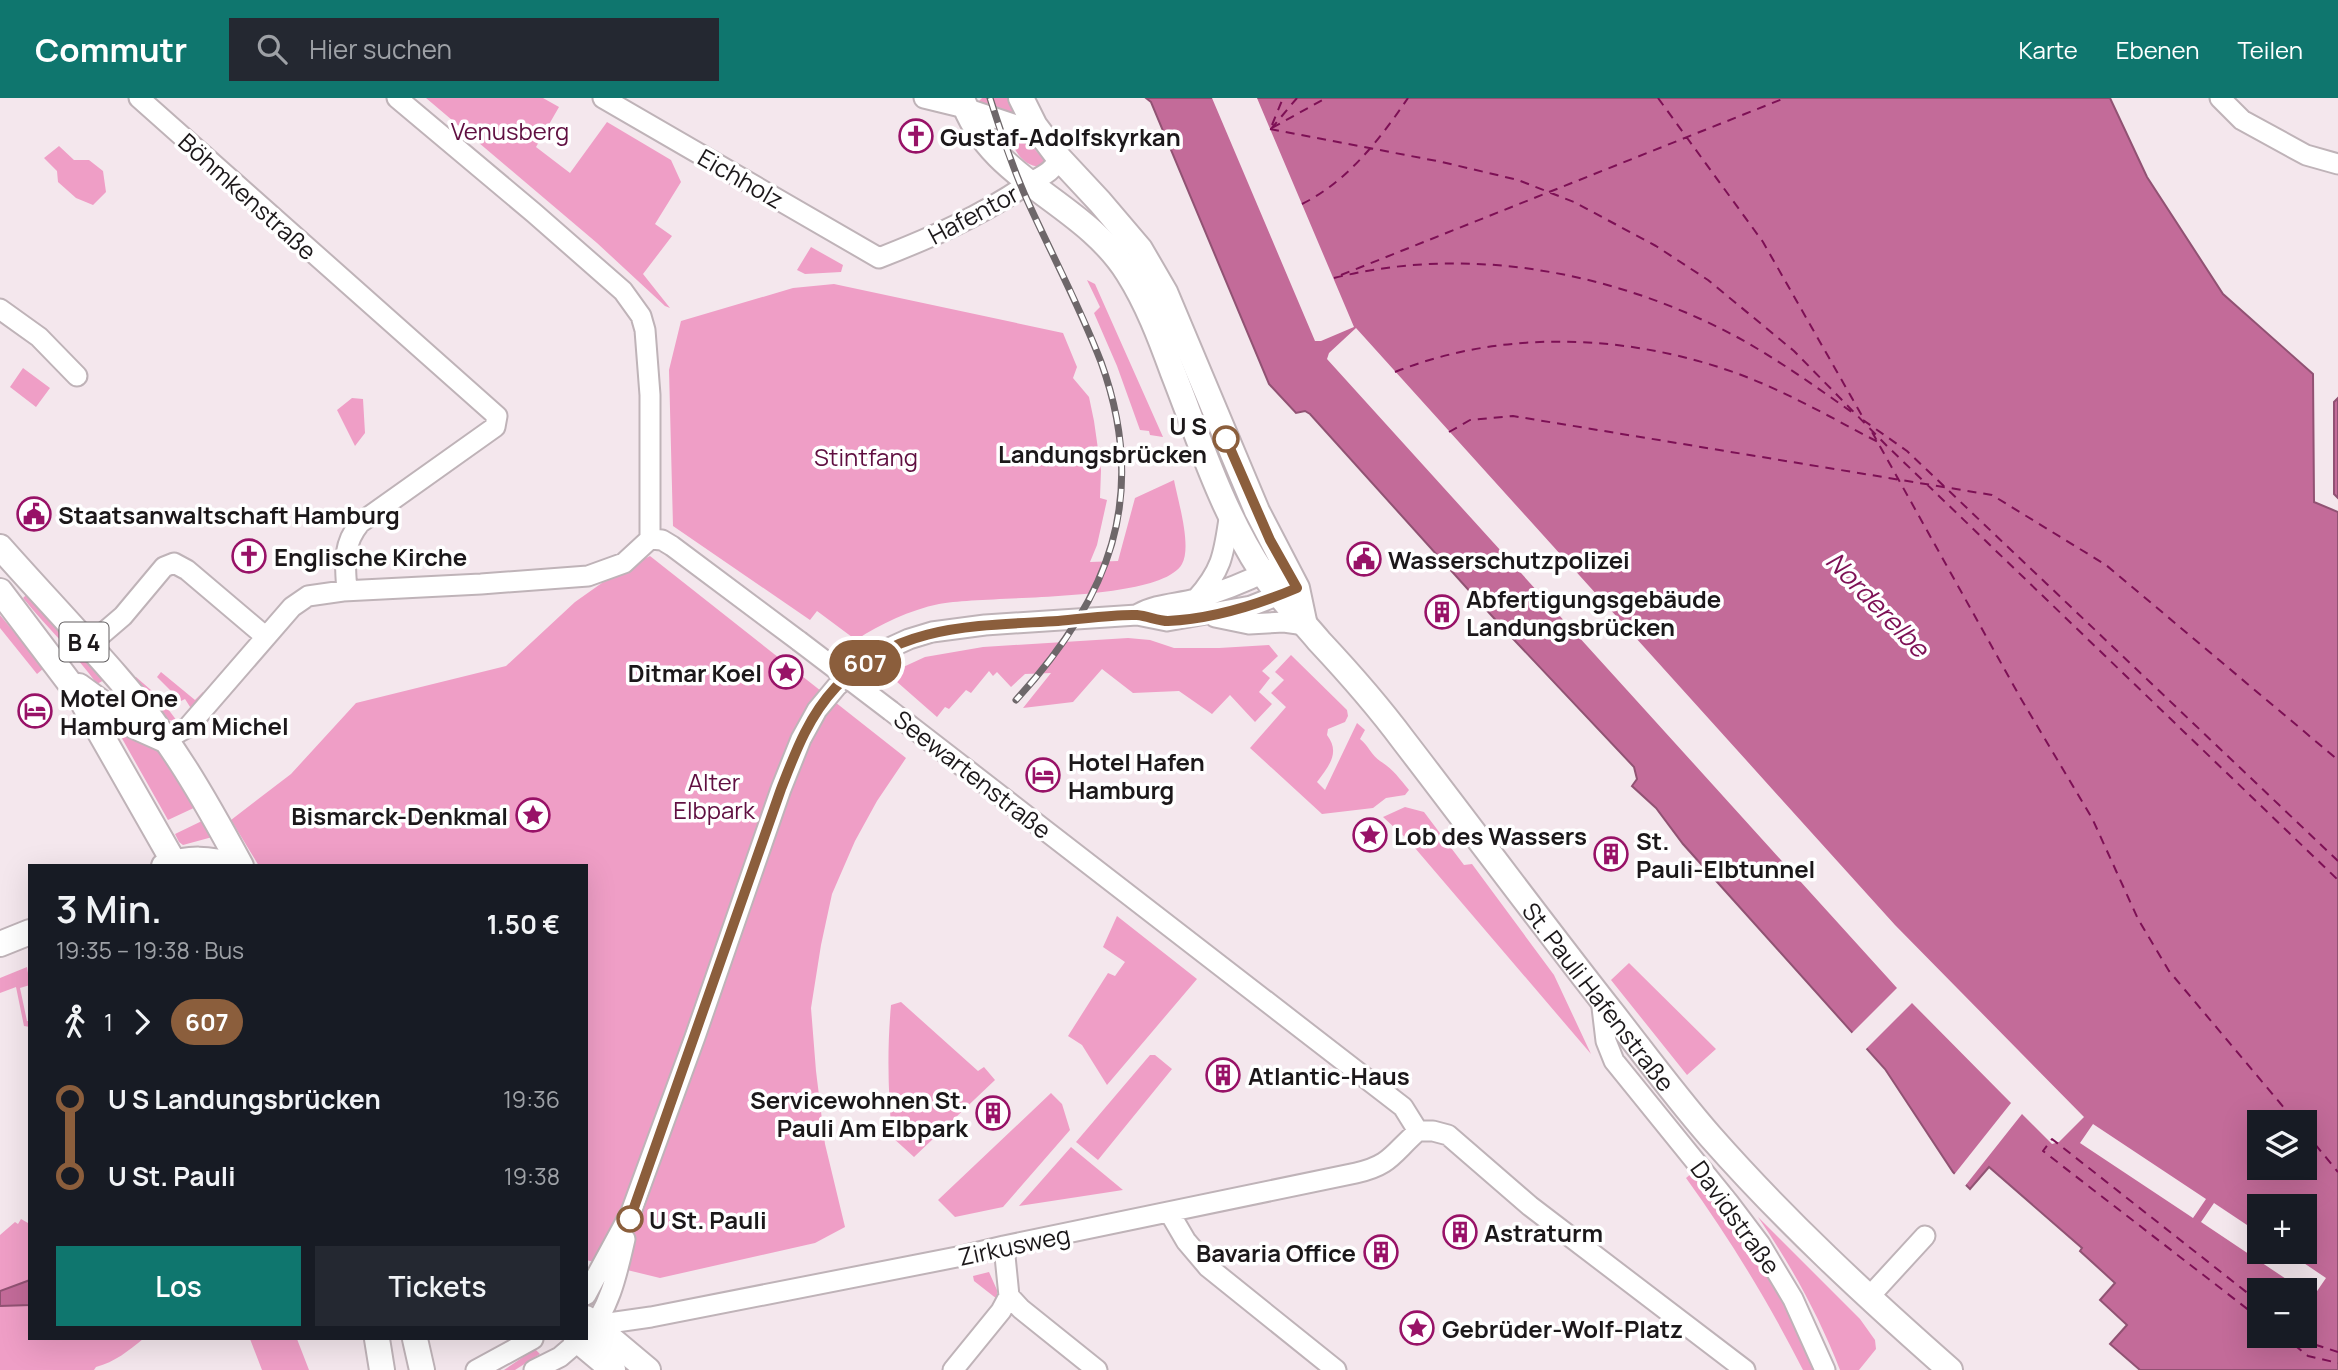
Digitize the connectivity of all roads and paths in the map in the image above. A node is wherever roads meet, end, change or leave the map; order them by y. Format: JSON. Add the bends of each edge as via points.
{"nodes":[{"id":1,"x":139,"y":98,"type":"edge"},
{"id":2,"x":397,"y":98,"type":"edge"},
{"id":3,"x":603,"y":98,"type":"edge"},
{"id":4,"x":924,"y":98,"type":"edge"},
{"id":5,"x":1021,"y":98,"type":"edge"},
{"id":6,"x":2220,"y":98,"type":"edge"},
{"id":7,"x":963,"y":103,"type":"edge"},
{"id":8,"x":1054,"y":152,"type":"junction"},
{"id":9,"x":2338,"y":164,"type":"edge"},
{"id":10,"x":1030,"y":183,"type":"junction"},
{"id":11,"x":879,"y":258,"type":"joint"},
{"id":12,"x":0,"y":309,"type":"edge"},
{"id":13,"x":77,"y":376,"type":"dead end"},
{"id":14,"x":1230,"y":512,"type":"junction"},
{"id":15,"x":650,"y":539,"type":"junction"},
{"id":16,"x":0,"y":547,"type":"edge"},
{"id":17,"x":1273,"y":569,"type":"junction"},
{"id":18,"x":0,"y":591,"type":"edge"},
{"id":19,"x":347,"y":591,"type":"junction"},
{"id":20,"x":1288,"y":592,"type":"junction"},
{"id":21,"x":1200,"y":607,"type":"junction"},
{"id":22,"x":1306,"y":625,"type":"junction"},
{"id":23,"x":267,"y":637,"type":"junction"},
{"id":24,"x":88,"y":646,"type":"junction"},
{"id":25,"x":58,"y":666,"type":"junction"},
{"id":26,"x":165,"y":740,"type":"junction"},
{"id":27,"x":170,"y":864,"type":"edge"},
{"id":28,"x":175,"y":864,"type":"edge"},
{"id":29,"x":227,"y":864,"type":"edge"},
{"id":30,"x":241,"y":864,"type":"edge"},
{"id":31,"x":28,"y":933,"type":"edge"},
{"id":32,"x":0,"y":944,"type":"edge"},
{"id":33,"x":1601,"y":999,"type":"junction"},
{"id":34,"x":1633,"y":1040,"type":"junction"},
{"id":35,"x":1628,"y":1076,"type":"junction"},
{"id":36,"x":1418,"y":1131,"type":"junction"},
{"id":37,"x":631,"y":1212,"type":"junction"},
{"id":38,"x":1168,"y":1212,"type":"junction"},
{"id":39,"x":1926,"y":1236,"type":"dead end"},
{"id":40,"x":1004,"y":1245,"type":"junction"},
{"id":41,"x":588,"y":1291,"type":"edge"},
{"id":42,"x":1009,"y":1296,"type":"junction"},
{"id":43,"x":1868,"y":1297,"type":"junction"},
{"id":44,"x":588,"y":1326,"type":"edge"},
{"id":45,"x":588,"y":1332,"type":"edge"},
{"id":46,"x":588,"y":1335,"type":"edge"},
{"id":47,"x":588,"y":1338,"type":"edge"},
{"id":48,"x":377,"y":1340,"type":"edge"},
{"id":49,"x":415,"y":1340,"type":"edge"},
{"id":50,"x":531,"y":1340,"type":"edge"},
{"id":51,"x":577,"y":1340,"type":"edge"},
{"id":52,"x":382,"y":1370,"type":"edge"},
{"id":53,"x":422,"y":1370,"type":"edge"},
{"id":54,"x":476,"y":1370,"type":"edge"},
{"id":55,"x":534,"y":1370,"type":"edge"},
{"id":56,"x":613,"y":1370,"type":"edge"},
{"id":57,"x":648,"y":1370,"type":"edge"},
{"id":58,"x":953,"y":1370,"type":"edge"},
{"id":59,"x":1097,"y":1370,"type":"edge"},
{"id":60,"x":1336,"y":1370,"type":"edge"},
{"id":61,"x":1745,"y":1370,"type":"edge"},
{"id":62,"x":1825,"y":1370,"type":"edge"},
{"id":63,"x":1950,"y":1370,"type":"edge"}],
"edges":[{"from":1,"to":19,"type":"street","name":"Böhmkenstraße","via":[[497,416],[495,427],[360,523],[344,553]]},
{"from":2,"to":15,"type":"street","via":[[623,291],[641,316],[650,395]]},
{"from":3,"to":11,"type":"street","name":"Eichholz"},
{"from":4,"to":7,"type":"street","via":[[946,105]]},
{"from":5,"to":8,"type":"main road"},
{"from":6,"to":9,"type":"street","via":[[2242,120],[2306,155]]},
{"from":7,"to":8,"type":"street","via":[[1013,124]]},
{"from":7,"to":10,"type":"main road","via":[[988,146]]},
{"from":8,"to":10,"type":"street","name":"Hafentor","via":[[1048,172]]},
{"from":8,"to":17,"type":"main road","via":[[1140,249],[1165,292],[1270,540]]},
{"from":10,"to":11,"type":"street","name":"Hafentor","via":[[999,204]]},
{"from":10,"to":14,"type":"main road","via":[[1096,233],[1134,284]]},
{"from":12,"to":13,"type":"street","via":[[39,337]]},
{"from":14,"to":17,"type":"main road"},
{"from":14,"to":21,"type":"street","via":[[1222,562]]},
{"from":15,"to":19,"type":"street","via":[[624,563],[588,576]]},
{"from":15,"to":36,"type":"street","name":"Seewartenstraße","bridge":true,"via":[[672,546],[891,711],[1404,1107]]},
{"from":16,"to":24,"type":"main road","number":"B 4"},
{"from":17,"to":20,"type":"main road"},
{"from":17,"to":21,"type":"street"},
{"from":18,"to":25,"type":"main road","number":"B 4"},
{"from":19,"to":23,"type":"street","via":[[304,597]]},
{"from":20,"to":21,"type":"street","via":[[1251,606]]},
{"from":20,"to":22,"type":"main road"},
{"from":21,"to":22,"type":"street","via":[[1249,624]]},
{"from":21,"to":37,"type":"street","via":[[1167,621],[1137,615],[932,632],[887,649],[837,686],[801,738],[781,789]]},
{"from":22,"to":33,"type":"main road","name":"St. Pauli Hafenstraße","via":[[1385,715]]},
{"from":23,"to":24,"type":"street","via":[[174,563],[164,566],[123,616]]},
{"from":23,"to":26,"type":"street","via":[[188,727]]},
{"from":24,"to":26,"type":"main road","number":"B 4"},
{"from":25,"to":26,"type":"main road","via":[[114,713]]},
{"from":25,"to":27,"type":"main road","number":"B 4","via":[[83,701]]},
{"from":26,"to":30,"type":"main road","number":"B 4"},
{"from":28,"to":29,"type":"main road","via":[[202,858]]},
{"from":31,"to":32,"type":"main road"},
{"from":33,"to":34,"type":"main road","name":"St. Pauli Hafenstraße"},
{"from":33,"to":35,"type":"street","name":"Davidstraße","via":[[1608,1047]]},
{"from":34,"to":35,"type":"street","via":[[1626,1063]]},
{"from":34,"to":43,"type":"main road","name":"St. Pauli Hafenstraße","via":[[1717,1144]]},
{"from":35,"to":62,"type":"street","name":"Davidstraße","via":[[1760,1244],[1793,1299]]},
{"from":36,"to":38,"type":"street","name":"Zirkusweg","via":[[1374,1169]]},
{"from":36,"to":61,"type":"street","via":[[1448,1135],[1530,1206]]},
{"from":37,"to":41,"type":"street"},
{"from":37,"to":44,"type":"street","via":[[616,1274]]},
{"from":38,"to":40,"type":"street","name":"Zirkusweg"},
{"from":38,"to":60,"type":"street","via":[[1208,1268]]},
{"from":39,"to":43,"type":"street"},
{"from":40,"to":42,"type":"street"},
{"from":40,"to":45,"type":"street","name":"Zirkusweg"},
{"from":42,"to":58,"type":"street"},
{"from":42,"to":59,"type":"street"},
{"from":43,"to":63,"type":"main road","name":"St. Pauli Hafenstraße"},
{"from":46,"to":57,"type":"main road"},
{"from":47,"to":56,"type":"main road"},
{"from":48,"to":52,"type":"main road"},
{"from":49,"to":53,"type":"main road"},
{"from":50,"to":54,"type":"street"},
{"from":51,"to":55,"type":"street","via":[[560,1357]]}]}
